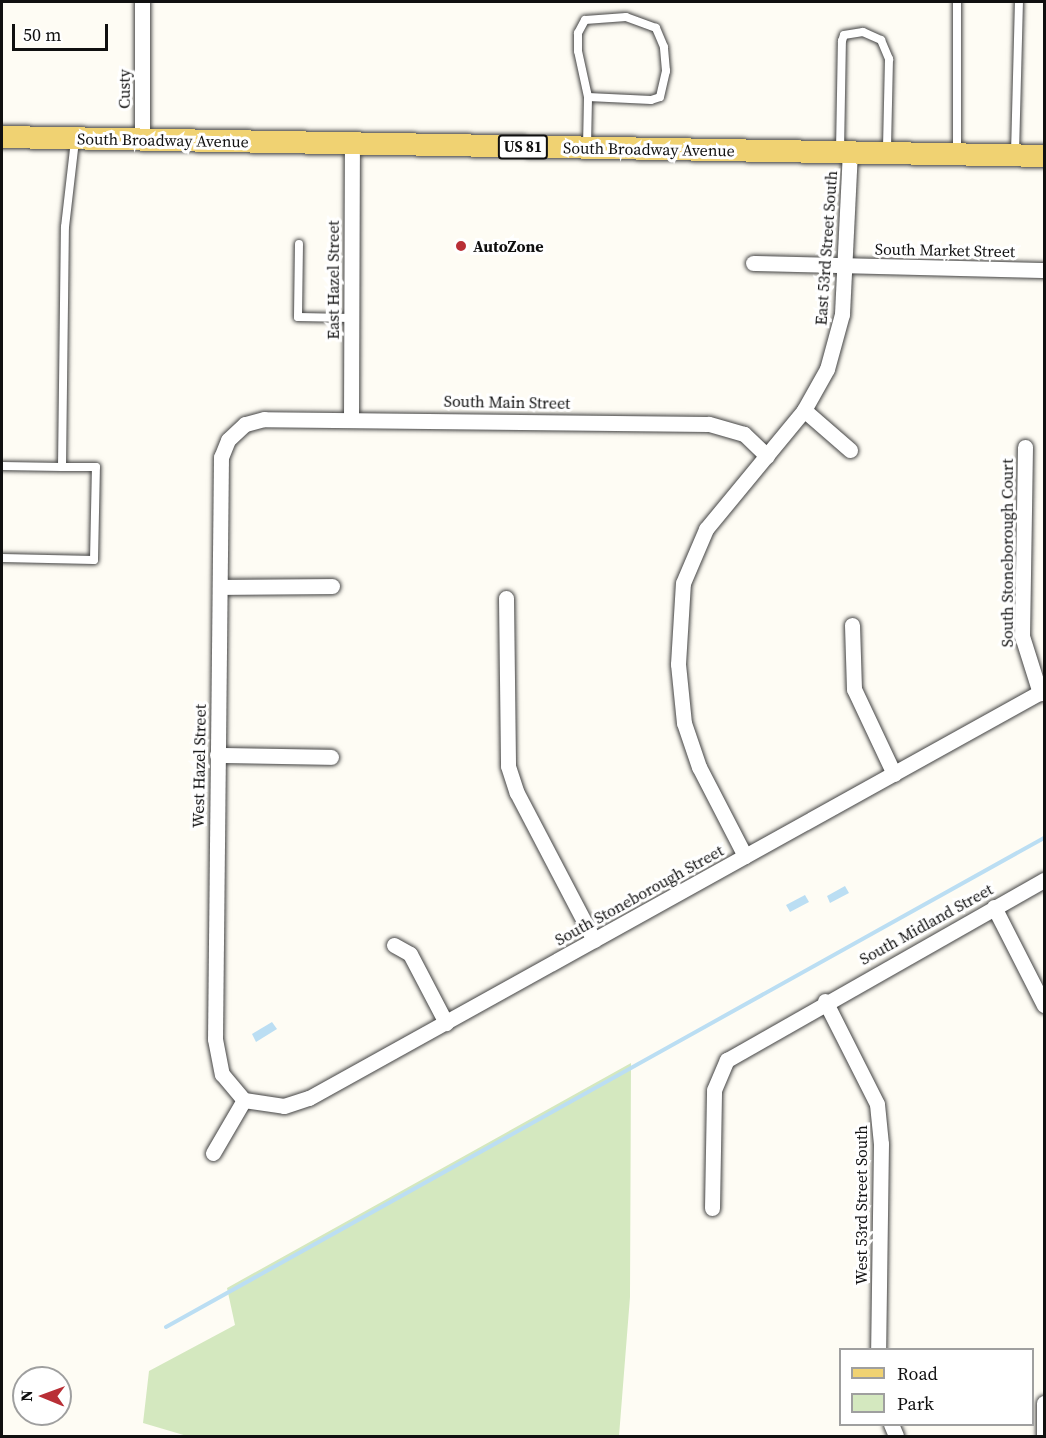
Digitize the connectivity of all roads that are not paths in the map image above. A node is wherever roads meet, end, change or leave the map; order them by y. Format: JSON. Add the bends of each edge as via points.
{"nodes":[{"id":1,"x":142,"y":2,"type":"edge"},
{"id":2,"x":957,"y":2,"type":"edge"},
{"id":3,"x":1019,"y":2,"type":"edge"},
{"id":4,"x":588,"y":97,"type":"junction"},
{"id":5,"x":2,"y":137,"type":"edge"},
{"id":6,"x":76,"y":139,"type":"junction"},
{"id":7,"x":142,"y":140,"type":"junction"},
{"id":8,"x":352,"y":144,"type":"junction"},
{"id":9,"x":587,"y":148,"type":"junction"},
{"id":10,"x":845,"y":152,"type":"junction"},
{"id":11,"x":887,"y":153,"type":"junction"},
{"id":12,"x":957,"y":154,"type":"junction"},
{"id":13,"x":1015,"y":155,"type":"junction"},
{"id":14,"x":1044,"y":156,"type":"edge"},
{"id":15,"x":299,"y":244,"type":"dead end"},
{"id":16,"x":753,"y":263,"type":"dead end"},
{"id":17,"x":844,"y":265,"type":"junction"},
{"id":18,"x":1044,"y":270,"type":"edge"},
{"id":19,"x":351,"y":318,"type":"junction"},
{"id":20,"x":804,"y":410,"type":"junction"},
{"id":21,"x":351,"y":417,"type":"junction"},
{"id":22,"x":238,"y":428,"type":"joint"},
{"id":23,"x":1025,"y":447,"type":"dead end"},
{"id":24,"x":850,"y":450,"type":"dead end"},
{"id":25,"x":767,"y":456,"type":"junction"},
{"id":26,"x":2,"y":466,"type":"edge"},
{"id":27,"x":62,"y":467,"type":"junction"},
{"id":28,"x":2,"y":558,"type":"edge"},
{"id":29,"x":220,"y":586,"type":"junction"},
{"id":30,"x":332,"y":586,"type":"dead end"},
{"id":31,"x":506,"y":598,"type":"dead end"},
{"id":32,"x":852,"y":625,"type":"dead end"},
{"id":33,"x":1042,"y":692,"type":"edge"},
{"id":34,"x":217,"y":755,"type":"junction"},
{"id":35,"x":330,"y":756,"type":"dead end"},
{"id":36,"x":894,"y":774,"type":"junction"},
{"id":37,"x":745,"y":856,"type":"junction"},
{"id":38,"x":1044,"y":880,"type":"edge"},
{"id":39,"x":994,"y":907,"type":"junction"},
{"id":40,"x":594,"y":940,"type":"junction"},
{"id":41,"x":394,"y":945,"type":"dead end"},
{"id":42,"x":825,"y":1001,"type":"junction"},
{"id":43,"x":1044,"y":1005,"type":"edge"},
{"id":44,"x":446,"y":1023,"type":"junction"},
{"id":45,"x":244,"y":1100,"type":"junction"},
{"id":46,"x":213,"y":1153,"type":"dead end"},
{"id":47,"x":712,"y":1208,"type":"dead end"},
{"id":48,"x":878,"y":1348,"type":"edge"},
{"id":49,"x":1044,"y":1403,"type":"edge"},
{"id":50,"x":1044,"y":1437,"type":"edge"}],
"edges":[{"from":1,"to":7,"type":"street","name":"Custy"},
{"from":2,"to":12,"type":"lane"},
{"from":3,"to":13,"type":"lane"},
{"from":4,"to":4,"type":"lane","via":[[660,97],[666,71],[664,47],[656,28],[626,16],[585,20],[578,33]]},
{"from":4,"to":9,"type":"lane"},
{"from":5,"to":6,"type":"main road","name":"South Broadway Avenue","number":"US 81"},
{"from":6,"to":7,"type":"main road","name":"South Broadway Avenue","number":"US 81"},
{"from":6,"to":27,"type":"lane","via":[[65,227]]},
{"from":7,"to":8,"type":"main road","name":"South Broadway Avenue","number":"US 81"},
{"from":8,"to":9,"type":"main road","name":"South Broadway Avenue","number":"US 81"},
{"from":8,"to":19,"type":"street","name":"East Hazel Street"},
{"from":9,"to":10,"type":"main road","name":"South Broadway Avenue","number":"US 81"},
{"from":10,"to":11,"type":"main road","name":"South Broadway Avenue","number":"US 81"},
{"from":10,"to":11,"type":"lane","via":[[842,41],[844,35],[862,32],[881,40],[889,59]]},
{"from":10,"to":17,"type":"street","name":"East 53rd Street South"},
{"from":11,"to":12,"type":"main road","name":"South Broadway Avenue","number":"US 81"},
{"from":12,"to":13,"type":"main road","name":"South Broadway Avenue","number":"US 81"},
{"from":13,"to":14,"type":"main road","name":"South Broadway Avenue","number":"US 81"},
{"from":15,"to":19,"type":"lane","via":[[298,318]]},
{"from":16,"to":17,"type":"street","name":"South Market Street"},
{"from":17,"to":18,"type":"street","name":"South Market Street"},
{"from":17,"to":20,"type":"street","name":"East 53rd Street South","via":[[838,339],[827,369]]},
{"from":19,"to":21,"type":"street","name":"East Hazel Street"},
{"from":20,"to":24,"type":"street"},
{"from":20,"to":25,"type":"street"},
{"from":21,"to":22,"type":"street","name":"South Main Street","via":[[264,419]]},
{"from":21,"to":25,"type":"street","name":"South Main Street","via":[[717,425],[744,434]]},
{"from":22,"to":29,"type":"street","name":"West Hazel Street","via":[[221,457]]},
{"from":23,"to":33,"type":"street","name":"South Stoneborough Court","via":[[1022,636]]},
{"from":25,"to":37,"type":"street","via":[[706,528],[689,564],[680,608],[679,688],[687,737]]},
{"from":26,"to":27,"type":"lane"},
{"from":27,"to":28,"type":"lane","via":[[96,467],[94,560]]},
{"from":29,"to":30,"type":"street"},
{"from":29,"to":34,"type":"street","name":"West Hazel Street"},
{"from":31,"to":40,"type":"street","via":[[508,766],[517,794]]},
{"from":32,"to":36,"type":"street","via":[[855,689]]},
{"from":33,"to":36,"type":"street","name":"South Stoneborough Street"},
{"from":34,"to":35,"type":"street"},
{"from":34,"to":45,"type":"street","name":"West Hazel Street","via":[[214,1039],[222,1074]]},
{"from":36,"to":37,"type":"street","name":"South Stoneborough Street"},
{"from":37,"to":40,"type":"street","name":"South Stoneborough Street"},
{"from":38,"to":39,"type":"street","name":"South Midland Street"},
{"from":39,"to":42,"type":"street","name":"South Midland Street"},
{"from":39,"to":43,"type":"street"},
{"from":40,"to":44,"type":"street","name":"South Stoneborough Street"},
{"from":41,"to":44,"type":"street","via":[[410,954]]},
{"from":42,"to":47,"type":"street","name":"South Midland Street","via":[[732,1055],[721,1070],[713,1107]]},
{"from":42,"to":48,"type":"street","name":"West 53rd Street South","via":[[878,1104]]},
{"from":44,"to":45,"type":"street","name":"South Stoneborough Street","via":[[307,1099],[284,1106]]},
{"from":45,"to":46,"type":"street"},
{"from":49,"to":50,"type":"street"}]}
